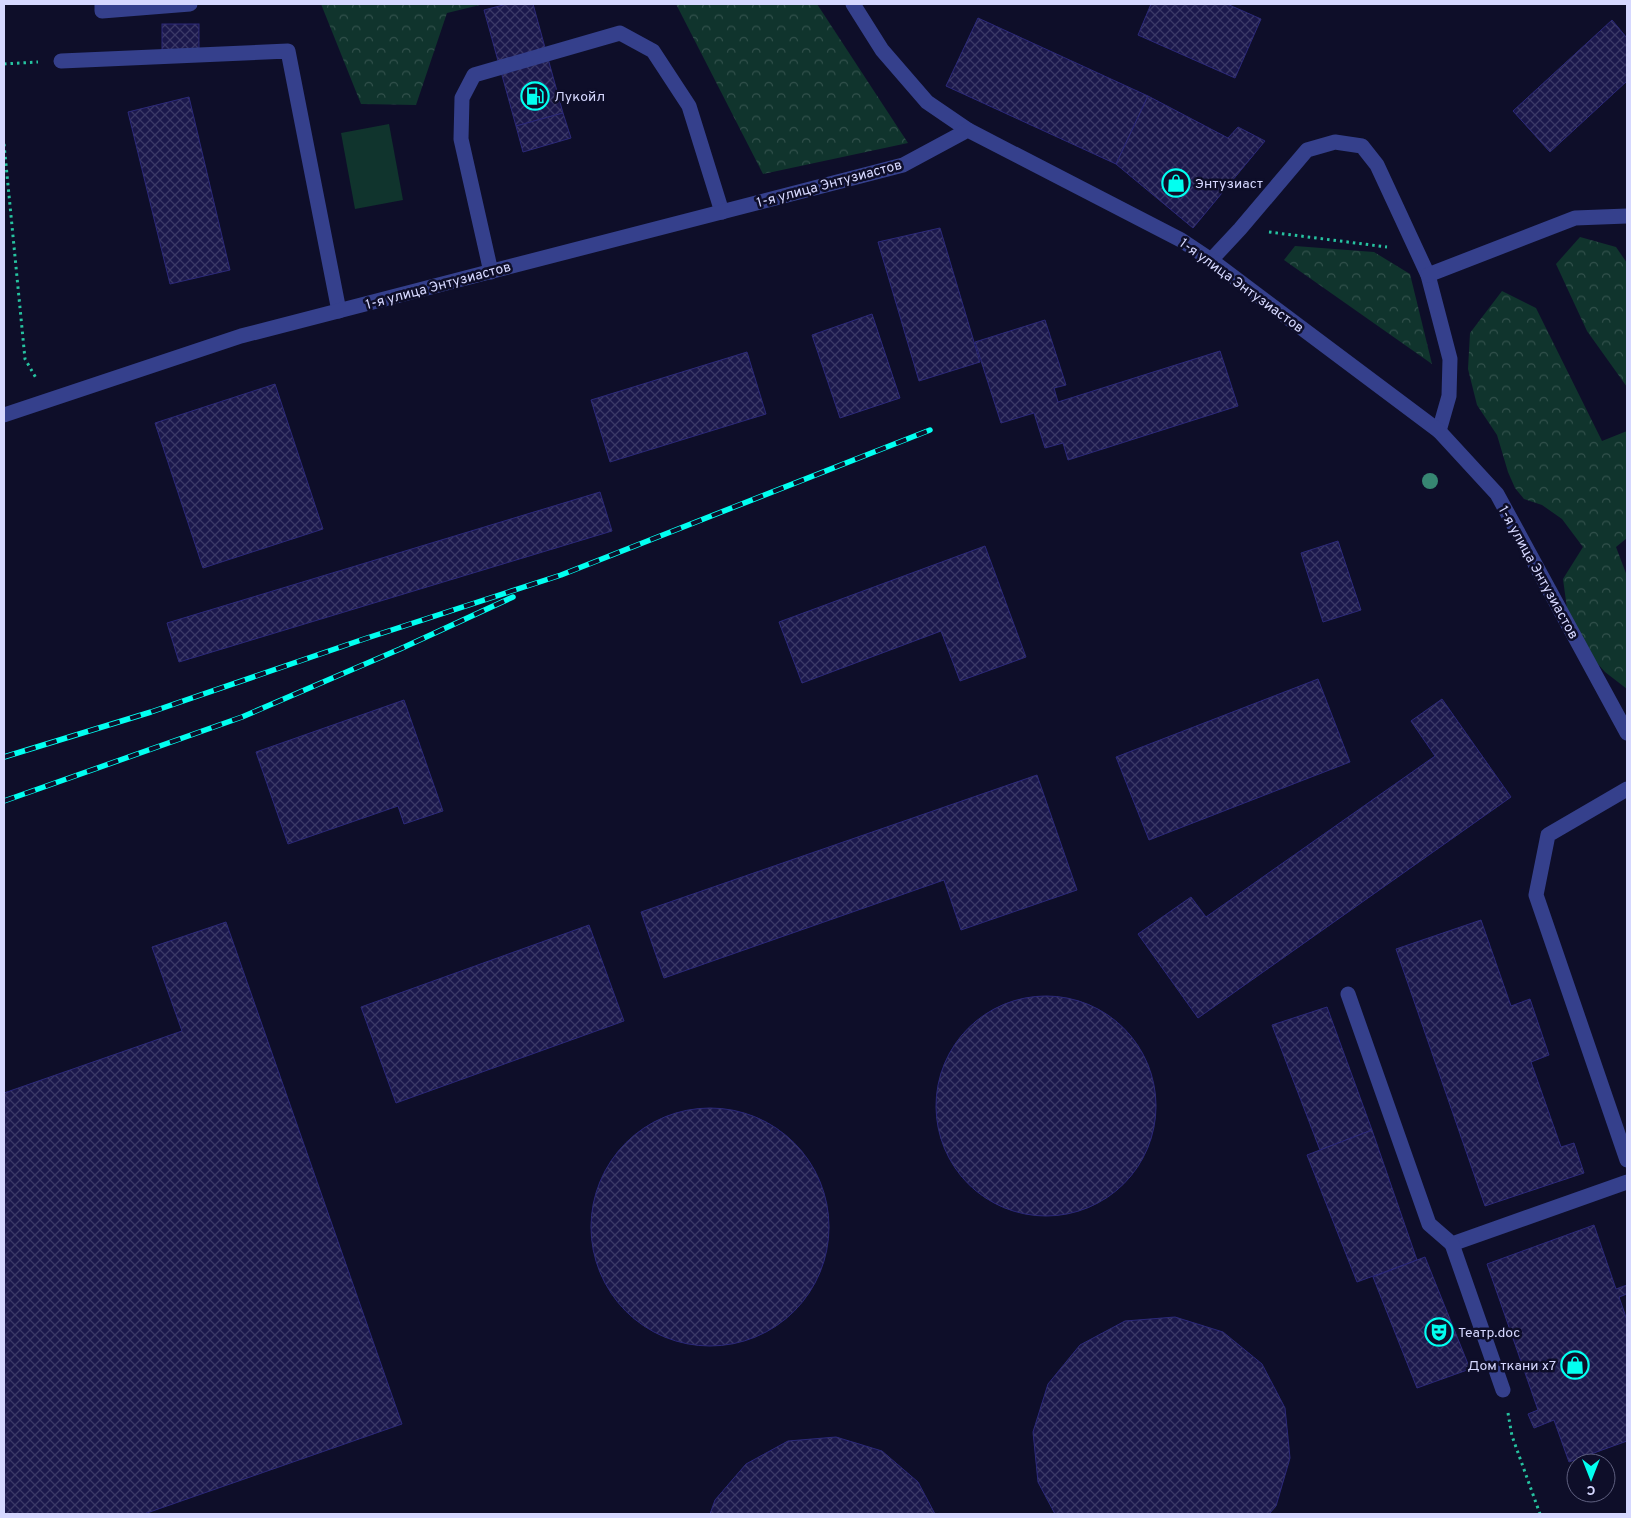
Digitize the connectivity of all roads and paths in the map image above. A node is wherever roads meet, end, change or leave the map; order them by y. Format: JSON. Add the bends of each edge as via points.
{"nodes":[{"id":1,"x":102,"y":4,"type":"edge"},
{"id":2,"x":190,"y":4,"type":"edge"},
{"id":3,"x":853,"y":4,"type":"edge"},
{"id":4,"x":61,"y":61,"type":"joint"},
{"id":5,"x":4,"y":64,"type":"edge"},
{"id":6,"x":968,"y":130,"type":"junction"},
{"id":7,"x":4,"y":144,"type":"edge"},
{"id":8,"x":722,"y":212,"type":"junction"},
{"id":9,"x":1627,"y":216,"type":"edge"},
{"id":10,"x":1240,"y":229,"type":"junction"},
{"id":11,"x":1417,"y":251,"type":"junction"},
{"id":12,"x":1211,"y":260,"type":"junction"},
{"id":13,"x":491,"y":272,"type":"junction"},
{"id":14,"x":1428,"y":275,"type":"junction"},
{"id":15,"x":339,"y":311,"type":"junction"},
{"id":16,"x":48,"y":400,"type":"junction"},
{"id":17,"x":4,"y":416,"type":"edge"},
{"id":18,"x":1439,"y":431,"type":"junction"},
{"id":19,"x":1627,"y":733,"type":"edge"},
{"id":20,"x":1627,"y":789,"type":"edge"},
{"id":21,"x":1348,"y":994,"type":"dead end"},
{"id":22,"x":1627,"y":1160,"type":"edge"},
{"id":23,"x":1627,"y":1182,"type":"edge"},
{"id":24,"x":1452,"y":1244,"type":"junction"},
{"id":25,"x":1503,"y":1390,"type":"joint"},
{"id":26,"x":1540,"y":1514,"type":"edge"}],
"edges":[{"from":1,"to":2,"type":"street","via":[[102,11]]},
{"from":3,"to":6,"type":"street","via":[[882,50],[927,102]]},
{"from":4,"to":5,"type":"path"},
{"from":4,"to":15,"type":"street","via":[[288,51]]},
{"from":6,"to":8,"type":"street","name":"1-я улица Энтузиастов","via":[[903,165]]},
{"from":6,"to":12,"type":"street","name":"1-я улица Энтузиастов","via":[[1181,240]]},
{"from":7,"to":16,"type":"path","via":[[25,359]]},
{"from":8,"to":13,"type":"street","name":"1-я улица Энтузиастов"},
{"from":8,"to":13,"type":"street","via":[[688,106],[653,51],[620,33],[474,75],[462,98],[461,140]]},
{"from":9,"to":14,"type":"street","via":[[1575,218]]},
{"from":10,"to":11,"type":"path"},
{"from":10,"to":11,"type":"street","via":[[1307,150],[1336,142],[1362,146],[1377,165]]},
{"from":10,"to":12,"type":"street"},
{"from":11,"to":14,"type":"street"},
{"from":12,"to":18,"type":"street","name":"1-я улица Энтузиастов"},
{"from":13,"to":15,"type":"street","name":"1-я улица Энтузиастов"},
{"from":14,"to":18,"type":"street","via":[[1450,359],[1449,396]]},
{"from":15,"to":16,"type":"street","name":"1-я улица Энтузиастов","via":[[241,336]]},
{"from":16,"to":17,"type":"street","name":"1-я улица Энтузиастов"},
{"from":18,"to":19,"type":"street","name":"1-я улица Энтузиастов","via":[[1497,494]]},
{"from":20,"to":22,"type":"street","via":[[1548,835],[1536,895]]},
{"from":21,"to":24,"type":"street","via":[[1429,1224]]},
{"from":23,"to":24,"type":"street"},
{"from":24,"to":25,"type":"street"},
{"from":25,"to":26,"type":"path","via":[[1512,1436]]}]}
